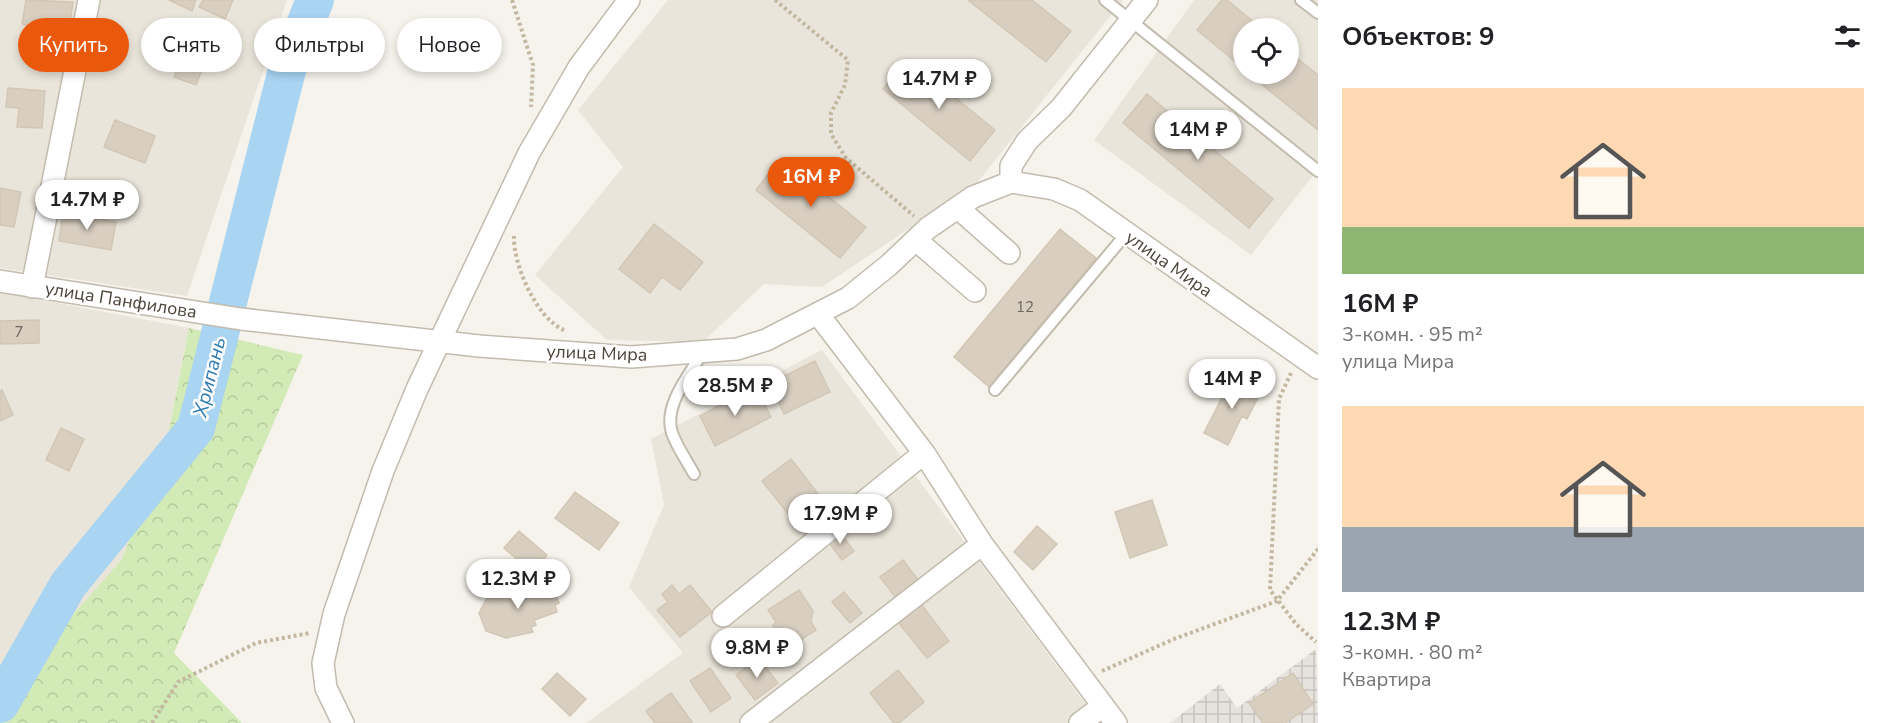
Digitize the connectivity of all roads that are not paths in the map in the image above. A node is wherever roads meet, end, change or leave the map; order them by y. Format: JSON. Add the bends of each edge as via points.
{"nodes":[{"id":1,"x":89,"y":0,"type":"edge"},
{"id":2,"x":629,"y":0,"type":"edge"},
{"id":3,"x":1105,"y":0,"type":"edge"},
{"id":4,"x":1147,"y":0,"type":"edge"},
{"id":5,"x":1301,"y":0,"type":"edge"},
{"id":6,"x":1318,"y":13,"type":"edge"},
{"id":7,"x":1130,"y":21,"type":"junction"},
{"id":8,"x":1318,"y":171,"type":"edge"},
{"id":9,"x":1011,"y":182,"type":"junction"},
{"id":10,"x":958,"y":208,"type":"junction"},
{"id":11,"x":922,"y":234,"type":"junction"},
{"id":12,"x":1126,"y":234,"type":"junction"},
{"id":13,"x":1009,"y":253,"type":"dead end"},
{"id":14,"x":0,"y":282,"type":"edge"},
{"id":15,"x":32,"y":287,"type":"junction"},
{"id":16,"x":975,"y":291,"type":"dead end"},
{"id":17,"x":818,"y":314,"type":"junction"},
{"id":18,"x":241,"y":319,"type":"joint"},
{"id":19,"x":442,"y":341,"type":"junction"},
{"id":20,"x":704,"y":351,"type":"junction"},
{"id":21,"x":1318,"y":368,"type":"edge"},
{"id":22,"x":995,"y":390,"type":"dead end"},
{"id":23,"x":924,"y":453,"type":"junction"},
{"id":24,"x":694,"y":474,"type":"dead end"},
{"id":25,"x":982,"y":544,"type":"junction"},
{"id":26,"x":723,"y":616,"type":"dead end"},
{"id":27,"x":1103,"y":706,"type":"junction"},
{"id":28,"x":343,"y":723,"type":"edge"},
{"id":29,"x":751,"y":723,"type":"edge"},
{"id":30,"x":1080,"y":723,"type":"edge"},
{"id":31,"x":1116,"y":723,"type":"edge"}],
"edges":[{"from":1,"to":15,"type":"street"},
{"from":2,"to":19,"type":"street","via":[[579,67],[529,153]]},
{"from":3,"to":7,"type":"lane"},
{"from":4,"to":7,"type":"street"},
{"from":5,"to":6,"type":"lane"},
{"from":7,"to":8,"type":"lane"},
{"from":7,"to":9,"type":"street","via":[[1061,108],[1027,141],[1011,166]]},
{"from":9,"to":10,"type":"street","name":"улица Мира","via":[[973,197]]},
{"from":9,"to":12,"type":"street","name":"улица Мира","via":[[1054,189],[1080,200]]},
{"from":10,"to":11,"type":"street","name":"улица Мира"},
{"from":10,"to":13,"type":"street"},
{"from":11,"to":16,"type":"street"},
{"from":11,"to":17,"type":"street","name":"улица Мира","via":[[848,298]]},
{"from":12,"to":21,"type":"street","name":"улица Мира"},
{"from":12,"to":22,"type":"lane"},
{"from":14,"to":15,"type":"street","name":"улица Панфилова"},
{"from":15,"to":18,"type":"street","name":"улица Панфилова"},
{"from":17,"to":20,"type":"street","name":"улица Мира","via":[[766,340],[737,349]]},
{"from":17,"to":23,"type":"street"},
{"from":18,"to":19,"type":"street","name":"улица Мира"},
{"from":19,"to":20,"type":"street","name":"улица Мира","via":[[631,357]]},
{"from":19,"to":28,"type":"street","via":[[383,471],[334,614],[323,663],[326,688]]},
{"from":20,"to":24,"type":"lane","via":[[678,392],[671,411],[672,431]]},
{"from":23,"to":25,"type":"street"},
{"from":23,"to":26,"type":"street"},
{"from":25,"to":27,"type":"street"},
{"from":25,"to":29,"type":"street"},
{"from":27,"to":30,"type":"street"},
{"from":27,"to":31,"type":"street"}]}
